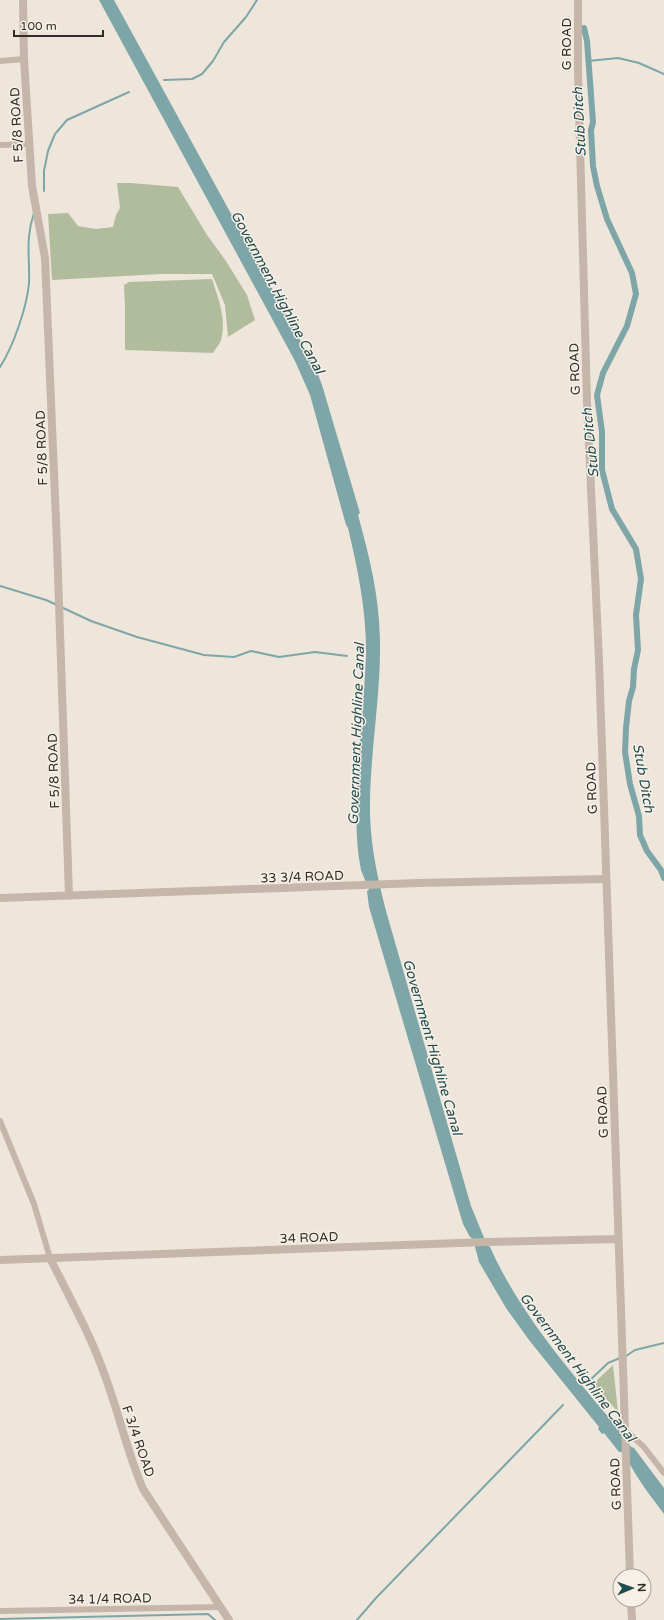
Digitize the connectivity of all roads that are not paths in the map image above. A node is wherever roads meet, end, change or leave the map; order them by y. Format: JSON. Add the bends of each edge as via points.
{"nodes":[{"id":1,"x":23,"y":0,"type":"edge"},
{"id":2,"x":578,"y":0,"type":"edge"},
{"id":3,"x":0,"y":60,"type":"edge"},
{"id":4,"x":24,"y":60,"type":"junction"},
{"id":5,"x":29,"y":144,"type":"junction"},
{"id":6,"x":0,"y":145,"type":"edge"},
{"id":7,"x":606,"y":879,"type":"junction"},
{"id":8,"x":69,"y":896,"type":"junction"},
{"id":9,"x":0,"y":898,"type":"edge"},
{"id":10,"x":0,"y":1121,"type":"edge"},
{"id":11,"x":618,"y":1239,"type":"junction"},
{"id":12,"x":50,"y":1258,"type":"junction"},
{"id":13,"x":0,"y":1260,"type":"edge"},
{"id":14,"x":626,"y":1431,"type":"junction"},
{"id":15,"x":664,"y":1473,"type":"edge"},
{"id":16,"x":630,"y":1568,"type":"edge"},
{"id":17,"x":221,"y":1607,"type":"junction"},
{"id":18,"x":631,"y":1608,"type":"edge"},
{"id":19,"x":0,"y":1611,"type":"edge"},
{"id":20,"x":229,"y":1620,"type":"edge"},
{"id":21,"x":632,"y":1620,"type":"edge"}],
"edges":[{"from":1,"to":4,"type":"street","name":"F 5/8 ROAD"},
{"from":2,"to":7,"type":"street","name":"G ROAD","via":[[587,402],[599,652]]},
{"from":3,"to":4,"type":"street"},
{"from":4,"to":5,"type":"street","name":"F 5/8 ROAD"},
{"from":5,"to":6,"type":"street"},
{"from":5,"to":8,"type":"street","name":"F 5/8 ROAD","via":[[32,186],[46,258]]},
{"from":7,"to":8,"type":"street","name":"33 3/4 ROAD"},
{"from":7,"to":11,"type":"street","name":"G ROAD"},
{"from":8,"to":9,"type":"street","name":"33 3/4 ROAD"},
{"from":10,"to":12,"type":"street","via":[[34,1204]]},
{"from":11,"to":12,"type":"street","name":"34 ROAD"},
{"from":11,"to":14,"type":"street","name":"G ROAD"},
{"from":12,"to":13,"type":"street","name":"34 ROAD"},
{"from":12,"to":17,"type":"street","name":"F 3/4 ROAD","via":[[95,1351],[143,1489]]},
{"from":14,"to":15,"type":"street","via":[[643,1446]]},
{"from":14,"to":16,"type":"street","name":"G ROAD"},
{"from":17,"to":19,"type":"street","name":"34 1/4 ROAD"},
{"from":17,"to":20,"type":"street","name":"F 3/4 ROAD"},
{"from":18,"to":21,"type":"street"}]}
